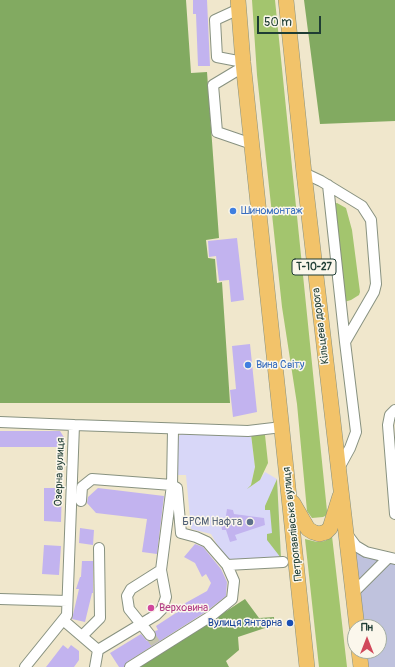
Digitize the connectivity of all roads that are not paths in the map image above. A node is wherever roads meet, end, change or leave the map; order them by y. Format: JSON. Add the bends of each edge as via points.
{"nodes":[{"id":1,"x":286,"y":0,"type":"edge"},
{"id":2,"x":238,"y":4,"type":"edge"},
{"id":3,"x":243,"y":65,"type":"junction"},
{"id":4,"x":252,"y":144,"type":"junction"},
{"id":5,"x":304,"y":173,"type":"junction"},
{"id":6,"x":328,"y":185,"type":"junction"},
{"id":7,"x":345,"y":342,"type":"junction"},
{"id":8,"x":395,"y":410,"type":"edge"},
{"id":9,"x":0,"y":422,"type":"edge"},
{"id":10,"x":74,"y":425,"type":"junction"},
{"id":11,"x":282,"y":426,"type":"junction"},
{"id":12,"x":172,"y":430,"type":"junction"},
{"id":13,"x":338,"y":470,"type":"junction"},
{"id":14,"x":172,"y":485,"type":"junction"},
{"id":15,"x":341,"y":492,"type":"junction"},
{"id":16,"x":290,"y":499,"type":"junction"},
{"id":17,"x":81,"y":501,"type":"dead end"},
{"id":18,"x":395,"y":514,"type":"edge"},
{"id":19,"x":346,"y":533,"type":"junction"},
{"id":20,"x":99,"y":548,"type":"dead end"},
{"id":21,"x":392,"y":559,"type":"edge"},
{"id":22,"x":283,"y":562,"type":"dead end"},
{"id":23,"x":227,"y":565,"type":"junction"},
{"id":24,"x":161,"y":570,"type":"junction"},
{"id":25,"x":353,"y":593,"type":"junction"},
{"id":26,"x":0,"y":599,"type":"edge"},
{"id":27,"x":67,"y":601,"type":"junction"},
{"id":28,"x":356,"y":619,"type":"edge"},
{"id":29,"x":64,"y":620,"type":"junction"},
{"id":30,"x":141,"y":625,"type":"junction"},
{"id":31,"x":150,"y":635,"type":"tunnel mouth"},
{"id":32,"x":82,"y":636,"type":"junction"},
{"id":33,"x":98,"y":650,"type":"junction"},
{"id":34,"x":25,"y":667,"type":"edge"},
{"id":35,"x":94,"y":667,"type":"edge"},
{"id":36,"x":130,"y":667,"type":"edge"},
{"id":37,"x":307,"y":667,"type":"edge"}],
"edges":[{"from":1,"to":5,"type":"highway","name":"Кільцева дорога","number":"Т-10-27"},
{"from":2,"to":3,"type":"highway"},
{"from":2,"to":3,"type":"street","via":[[215,20],[217,58]]},
{"from":3,"to":4,"type":"highway"},
{"from":3,"to":4,"type":"street","via":[[213,85],[217,132]]},
{"from":4,"to":11,"type":"highway","name":"Петропавлівська вулиця"},
{"from":5,"to":6,"type":"street"},
{"from":5,"to":13,"type":"highway","name":"Кільцева дорога","number":"Т-10-27"},
{"from":6,"to":7,"type":"street"},
{"from":6,"to":7,"type":"street","via":[[362,206],[371,220],[376,284],[374,292]]},
{"from":7,"to":13,"type":"street","via":[[356,432]]},
{"from":8,"to":18,"type":"street","via":[[390,415],[388,425]]},
{"from":9,"to":10,"type":"street"},
{"from":10,"to":12,"type":"street","name":"Озерна вулиця"},
{"from":10,"to":27,"type":"street","name":"Озерна вулиця"},
{"from":11,"to":12,"type":"street","name":"Озерна вулиця","via":[[248,431]]},
{"from":11,"to":16,"type":"highway","name":"Петропавлівська вулиця"},
{"from":12,"to":14,"type":"street"},
{"from":13,"to":15,"type":"highway","name":"Кільцева дорога","number":"Т-10-27"},
{"from":14,"to":17,"type":"street","via":[[92,479],[82,487]]},
{"from":14,"to":23,"type":"street","via":[[177,488],[181,533],[206,542]]},
{"from":14,"to":24,"type":"street"},
{"from":15,"to":16,"type":"highway","via":[[330,528],[319,534],[308,529]]},
{"from":15,"to":19,"type":"highway","name":"Кільцева дорога","number":"Т-10-27"},
{"from":16,"to":37,"type":"highway","name":"Петропавлівська вулиця"},
{"from":19,"to":21,"type":"street","via":[[356,546],[366,552]]},
{"from":19,"to":25,"type":"highway","name":"Кільцева дорога","number":"Т-10-27"},
{"from":20,"to":32,"type":"street","via":[[100,618]]},
{"from":21,"to":25,"type":"street"},
{"from":22,"to":23,"type":"street"},
{"from":23,"to":36,"type":"street","via":[[234,581],[232,599]]},
{"from":24,"to":30,"type":"street","via":[[166,597],[162,609]]},
{"from":24,"to":30,"type":"street","via":[[131,588],[127,596],[128,609]]},
{"from":25,"to":28,"type":"highway","name":"Кільцева дорога","number":"Т-10-27"},
{"from":26,"to":27,"type":"street"},
{"from":27,"to":29,"type":"street","name":"Озерна вулиця","via":[[67,615]]},
{"from":29,"to":32,"type":"street"},
{"from":29,"to":34,"type":"street"},
{"from":30,"to":31,"type":"street"},
{"from":30,"to":33,"type":"street"},
{"from":32,"to":33,"type":"street"},
{"from":33,"to":35,"type":"street"}]}
